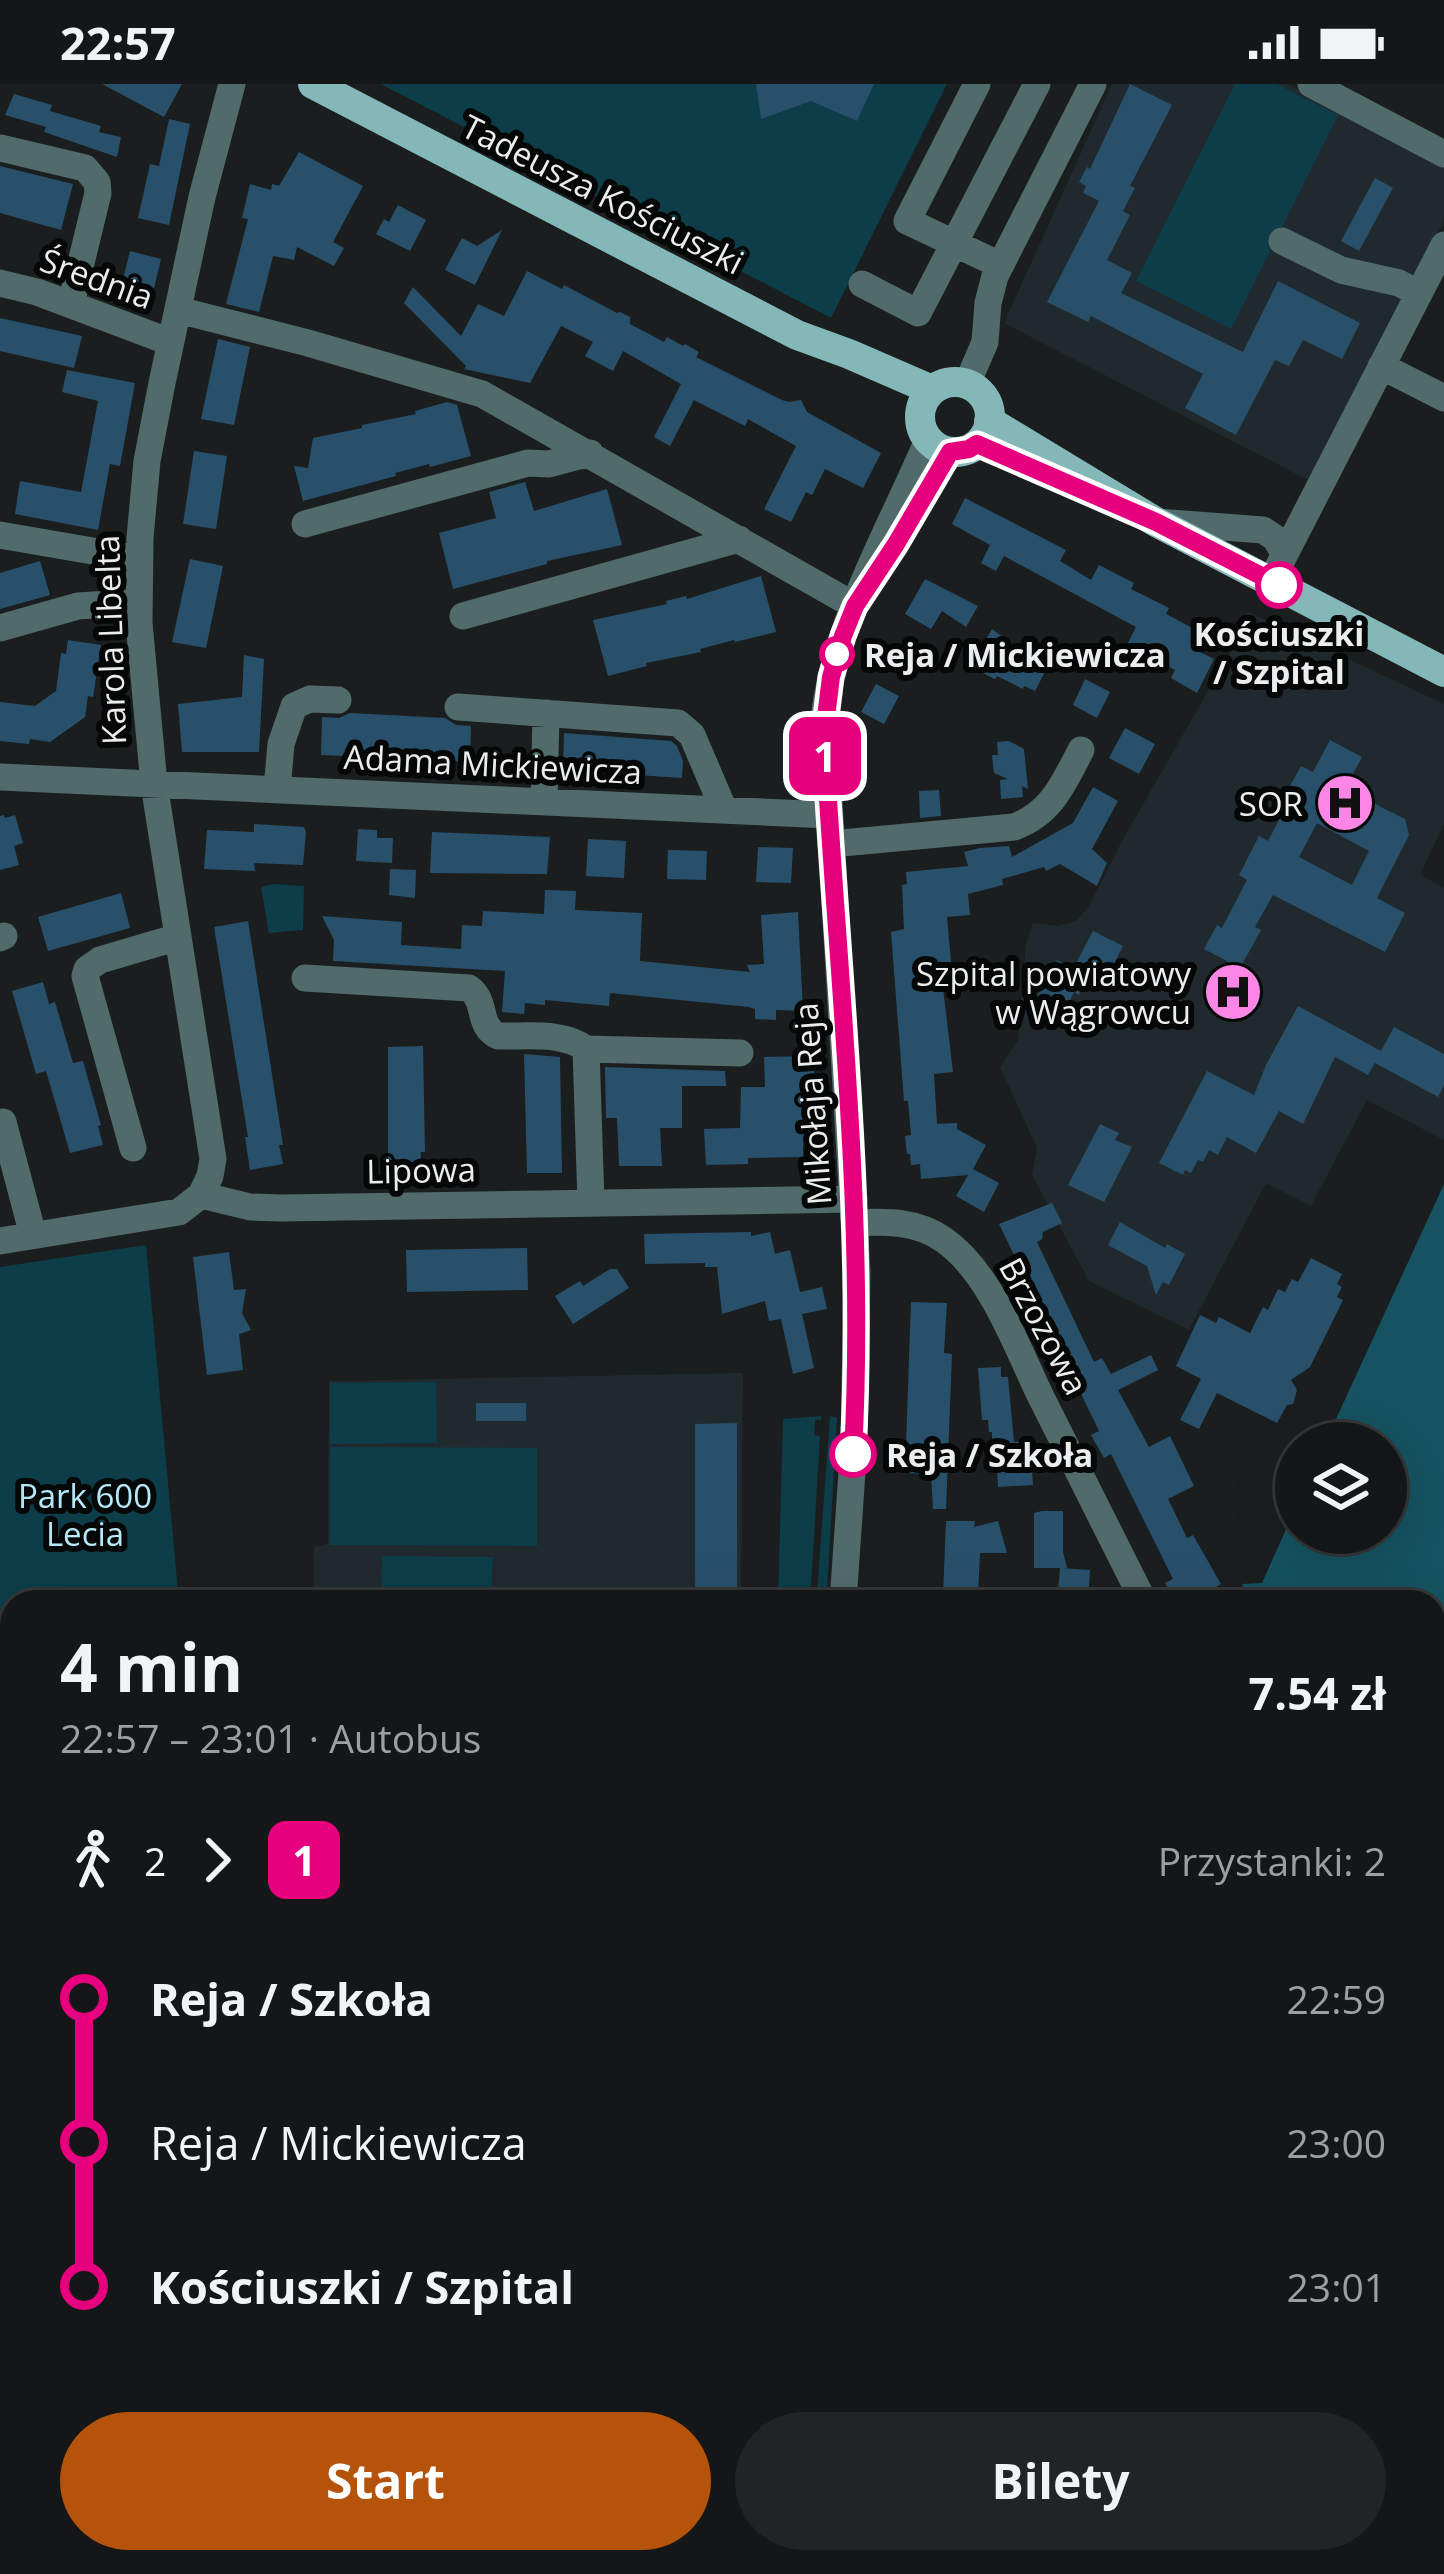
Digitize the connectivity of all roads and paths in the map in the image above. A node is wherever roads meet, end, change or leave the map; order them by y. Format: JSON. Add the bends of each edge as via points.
{"nodes":[{"id":1,"x":232,"y":84,"type":"edge"},
{"id":2,"x":977,"y":84,"type":"edge"},
{"id":3,"x":1037,"y":84,"type":"edge"},
{"id":4,"x":1093,"y":84,"type":"edge"},
{"id":5,"x":1311,"y":84,"type":"edge"},
{"id":6,"x":331,"y":88,"type":"edge"},
{"id":7,"x":0,"y":148,"type":"edge"},
{"id":8,"x":1444,"y":154,"type":"edge"},
{"id":9,"x":1282,"y":241,"type":"dead end"},
{"id":10,"x":954,"y":243,"type":"junction"},
{"id":11,"x":1444,"y":245,"type":"edge"},
{"id":12,"x":1000,"y":265,"type":"junction"},
{"id":13,"x":0,"y":284,"type":"edge"},
{"id":14,"x":862,"y":284,"type":"dead end"},
{"id":15,"x":1419,"y":293,"type":"junction"},
{"id":16,"x":71,"y":304,"type":"junction"},
{"id":17,"x":178,"y":310,"type":"junction"},
{"id":18,"x":170,"y":342,"type":"junction"},
{"id":19,"x":1381,"y":366,"type":"junction"},
{"id":20,"x":967,"y":384,"type":"junction"},
{"id":21,"x":1444,"y":398,"type":"edge"},
{"id":22,"x":534,"y":421,"type":"junction"},
{"id":23,"x":949,"y":427,"type":"junction"},
{"id":24,"x":590,"y":453,"type":"junction"},
{"id":25,"x":528,"y":464,"type":"junction"},
{"id":26,"x":694,"y":513,"type":"junction"},
{"id":27,"x":1156,"y":522,"type":"junction"},
{"id":28,"x":305,"y":524,"type":"dead end"},
{"id":29,"x":0,"y":535,"type":"edge"},
{"id":30,"x":740,"y":539,"type":"junction"},
{"id":31,"x":685,"y":555,"type":"junction"},
{"id":32,"x":140,"y":560,"type":"junction"},
{"id":33,"x":1278,"y":567,"type":"junction"},
{"id":34,"x":139,"y":602,"type":"junction"},
{"id":35,"x":855,"y":606,"type":"junction"},
{"id":36,"x":463,"y":616,"type":"dead end"},
{"id":37,"x":0,"y":628,"type":"edge"},
{"id":38,"x":1444,"y":672,"type":"edge"},
{"id":39,"x":338,"y":700,"type":"dead end"},
{"id":40,"x":458,"y":706,"type":"dead end"},
{"id":41,"x":547,"y":713,"type":"junction"},
{"id":42,"x":1081,"y":750,"type":"dead end"},
{"id":43,"x":0,"y":778,"type":"edge"},
{"id":44,"x":154,"y":784,"type":"junction"},
{"id":45,"x":277,"y":790,"type":"junction"},
{"id":46,"x":544,"y":802,"type":"junction"},
{"id":47,"x":724,"y":810,"type":"junction"},
{"id":48,"x":829,"y":815,"type":"junction"},
{"id":49,"x":831,"y":844,"type":"junction"},
{"id":50,"x":178,"y":937,"type":"junction"},
{"id":51,"x":305,"y":978,"type":"dead end"},
{"id":52,"x":586,"y":1048,"type":"junction"},
{"id":53,"x":740,"y":1053,"type":"dead end"},
{"id":54,"x":3,"y":1122,"type":"dead end"},
{"id":55,"x":134,"y":1148,"type":"dead end"},
{"id":56,"x":201,"y":1195,"type":"junction"},
{"id":57,"x":590,"y":1202,"type":"junction"},
{"id":58,"x":855,"y":1211,"type":"junction"},
{"id":59,"x":33,"y":1235,"type":"junction"},
{"id":60,"x":0,"y":1241,"type":"edge"},
{"id":61,"x":844,"y":1590,"type":"edge"},
{"id":62,"x":1138,"y":1590,"type":"edge"}],
"edges":[{"from":1,"to":17,"type":"street","name":"Karola Libelta"},
{"from":2,"to":10,"type":"street","via":[[907,221]]},
{"from":3,"to":10,"type":"street"},
{"from":4,"to":12,"type":"street"},
{"from":5,"to":8,"type":"street"},
{"from":6,"to":23,"type":"main road","name":"Tadeusza Kościuszki","via":[[796,335],[849,354]]},
{"from":7,"to":16,"type":"street","via":[[85,168],[97,182]]},
{"from":9,"to":15,"type":"street"},
{"from":10,"to":12,"type":"street"},
{"from":10,"to":14,"type":"street","via":[[918,313]]},
{"from":11,"to":15,"type":"street"},
{"from":12,"to":20,"type":"street"},
{"from":13,"to":16,"type":"street","name":"Średnia"},
{"from":15,"to":19,"type":"street"},
{"from":16,"to":18,"type":"street","name":"Średnia"},
{"from":17,"to":18,"type":"street","name":"Karola Libelta"},
{"from":17,"to":22,"type":"street","via":[[420,374]]},
{"from":18,"to":32,"type":"street","name":"Karola Libelta","via":[[147,461]]},
{"from":19,"to":21,"type":"street"},
{"from":19,"to":33,"type":"street"},
{"from":20,"to":23,"type":"main road","via":[[949,382]]},
{"from":20,"to":23,"type":"main road","via":[[989,412]]},
{"from":22,"to":24,"type":"street"},
{"from":22,"to":25,"type":"street"},
{"from":23,"to":27,"type":"main road","name":"Tadeusza Kościuszki"},
{"from":23,"to":35,"type":"street","name":"Mikołaja Reja","via":[[896,544]]},
{"from":24,"to":25,"type":"street"},
{"from":24,"to":26,"type":"street"},
{"from":25,"to":28,"type":"street"},
{"from":26,"to":30,"type":"street"},
{"from":26,"to":31,"type":"street"},
{"from":27,"to":33,"type":"main road","name":"Tadeusza Kościuszki"},
{"from":27,"to":33,"type":"street","via":[[1263,530],[1275,538]]},
{"from":29,"to":32,"type":"street"},
{"from":30,"to":31,"type":"street"},
{"from":30,"to":35,"type":"street"},
{"from":31,"to":36,"type":"street"},
{"from":32,"to":34,"type":"street","name":"Karola Libelta"},
{"from":33,"to":38,"type":"main road","name":"Tadeusza Kościuszki"},
{"from":34,"to":37,"type":"street","via":[[78,606]]},
{"from":34,"to":44,"type":"street","name":"Karola Libelta"},
{"from":35,"to":48,"type":"street","name":"Mikołaja Reja","via":[[827,698]]},
{"from":39,"to":45,"type":"street","via":[[294,706]]},
{"from":40,"to":41,"type":"street"},
{"from":41,"to":46,"type":"street"},
{"from":41,"to":47,"type":"street","via":[[678,722],[692,735]]},
{"from":42,"to":49,"type":"street","via":[[1057,796],[1030,821]]},
{"from":43,"to":44,"type":"street","name":"Adama Mickiewicza"},
{"from":44,"to":45,"type":"street","name":"Adama Mickiewicza"},
{"from":44,"to":50,"type":"street","name":"Karola Libelta"},
{"from":45,"to":46,"type":"street","name":"Adama Mickiewicza"},
{"from":46,"to":47,"type":"street","name":"Adama Mickiewicza"},
{"from":47,"to":48,"type":"street","name":"Adama Mickiewicza"},
{"from":48,"to":49,"type":"street","name":"Mikołaja Reja"},
{"from":49,"to":58,"type":"street","name":"Mikołaja Reja"},
{"from":50,"to":55,"type":"street","via":[[100,960],[85,976]]},
{"from":50,"to":56,"type":"street","name":"Karola Libelta","via":[[213,1160]]},
{"from":51,"to":52,"type":"street","via":[[469,988],[491,1033]]},
{"from":52,"to":53,"type":"street"},
{"from":52,"to":57,"type":"street"},
{"from":54,"to":59,"type":"street"},
{"from":56,"to":57,"type":"street","name":"Lipowa","via":[[250,1208]]},
{"from":56,"to":59,"type":"street","via":[[172,1214]]},
{"from":57,"to":58,"type":"street","name":"Lipowa"},
{"from":58,"to":61,"type":"street","name":"Mikołaja Reja"},
{"from":58,"to":62,"type":"street","name":"Brzozowa","via":[[941,1237],[964,1256]]},
{"from":59,"to":60,"type":"street"}]}
